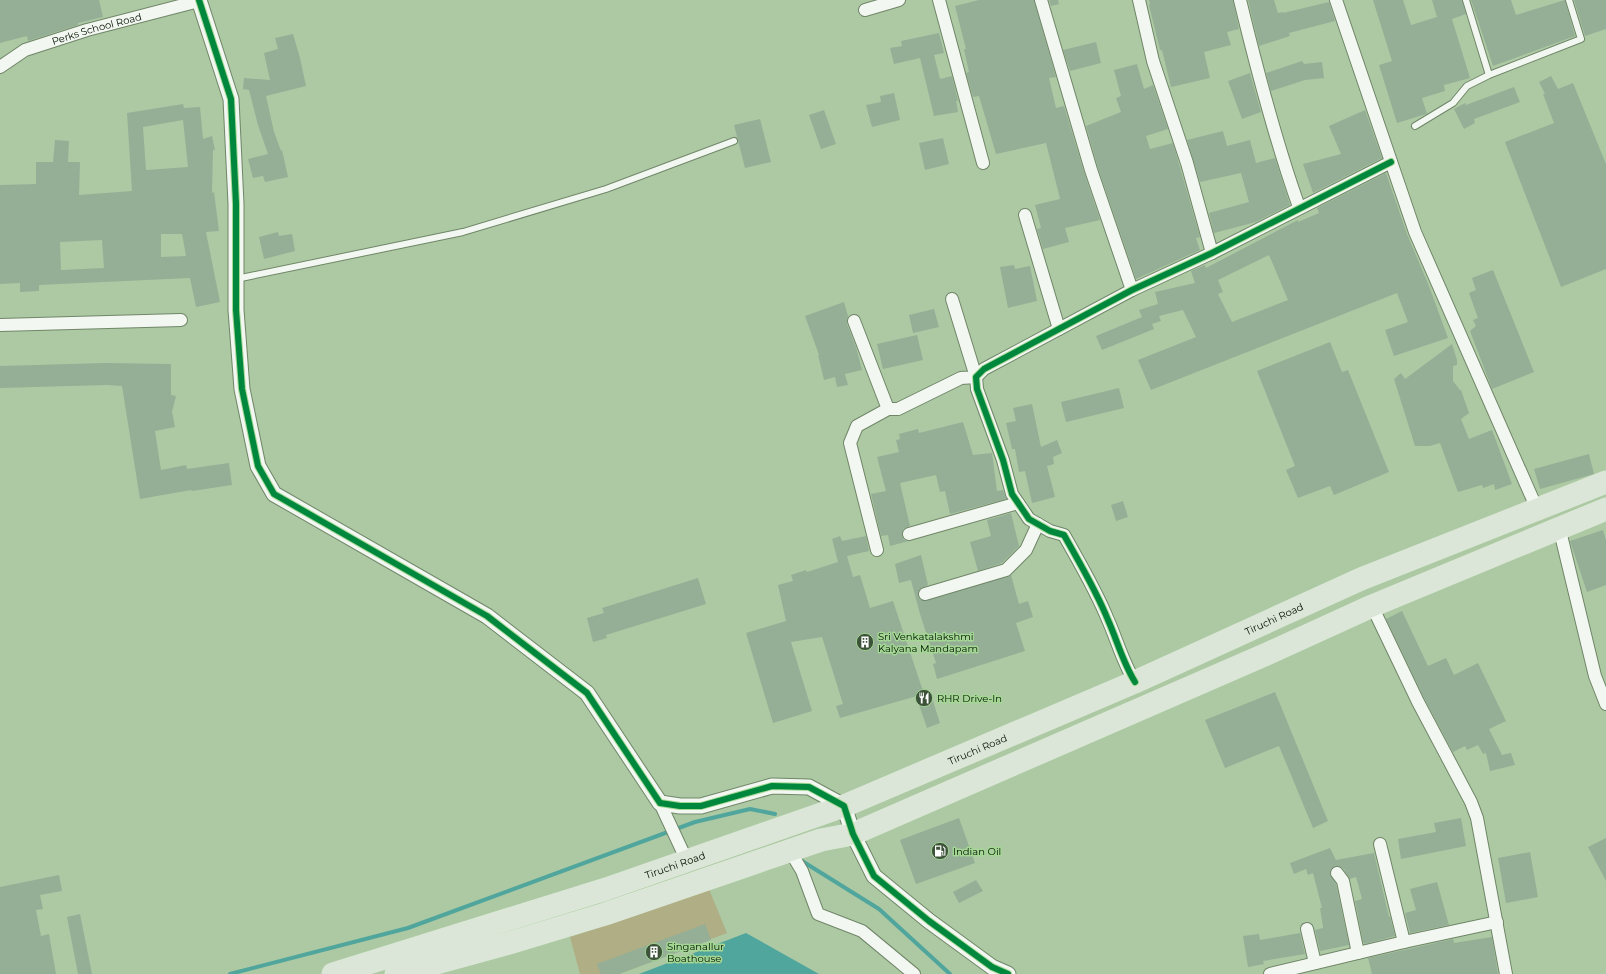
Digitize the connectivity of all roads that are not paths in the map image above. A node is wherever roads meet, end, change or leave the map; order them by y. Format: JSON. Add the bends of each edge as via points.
{"nodes":[{"id":1,"x":899,"y":0,"type":"edge"},
{"id":2,"x":939,"y":0,"type":"edge"},
{"id":3,"x":1041,"y":0,"type":"edge"},
{"id":4,"x":1139,"y":0,"type":"edge"},
{"id":5,"x":1240,"y":0,"type":"edge"},
{"id":6,"x":1336,"y":0,"type":"edge"},
{"id":7,"x":1466,"y":0,"type":"edge"},
{"id":8,"x":1569,"y":0,"type":"edge"},
{"id":9,"x":199,"y":1,"type":"edge"},
{"id":10,"x":865,"y":10,"type":"dead end"},
{"id":11,"x":0,"y":67,"type":"edge"},
{"id":12,"x":1489,"y":75,"type":"junction"},
{"id":13,"x":1415,"y":126,"type":"dead end"},
{"id":14,"x":734,"y":140,"type":"dead end"},
{"id":15,"x":1391,"y":162,"type":"junction"},
{"id":16,"x":983,"y":163,"type":"dead end"},
{"id":17,"x":1299,"y":208,"type":"junction"},
{"id":18,"x":1025,"y":216,"type":"dead end"},
{"id":19,"x":1212,"y":253,"type":"junction"},
{"id":20,"x":236,"y":279,"type":"junction"},
{"id":21,"x":1132,"y":290,"type":"junction"},
{"id":22,"x":952,"y":299,"type":"dead end"},
{"id":23,"x":181,"y":320,"type":"dead end"},
{"id":24,"x":854,"y":321,"type":"dead end"},
{"id":25,"x":0,"y":325,"type":"edge"},
{"id":26,"x":1059,"y":329,"type":"junction"},
{"id":27,"x":976,"y":377,"type":"junction"},
{"id":28,"x":888,"y":409,"type":"junction"},
{"id":29,"x":1606,"y":482,"type":"edge"},
{"id":30,"x":1018,"y":503,"type":"junction"},
{"id":31,"x":1536,"y":509,"type":"junction"},
{"id":32,"x":1606,"y":509,"type":"edge"},
{"id":33,"x":1038,"y":524,"type":"junction"},
{"id":34,"x":1559,"y":527,"type":"junction"},
{"id":35,"x":909,"y":534,"type":"dead end"},
{"id":36,"x":877,"y":550,"type":"dead end"},
{"id":37,"x":925,"y":594,"type":"dead end"},
{"id":38,"x":1372,"y":606,"type":"junction"},
{"id":39,"x":1136,"y":682,"type":"junction"},
{"id":40,"x":1606,"y":704,"type":"edge"},
{"id":41,"x":660,"y":803,"type":"junction"},
{"id":42,"x":844,"y":806,"type":"junction"},
{"id":43,"x":853,"y":834,"type":"junction"},
{"id":44,"x":1380,"y":844,"type":"dead end"},
{"id":45,"x":790,"y":851,"type":"junction"},
{"id":46,"x":687,"y":861,"type":"junction"},
{"id":47,"x":1337,"y":873,"type":"dead end"},
{"id":48,"x":1497,"y":922,"type":"junction"},
{"id":49,"x":1307,"y":929,"type":"dead end"},
{"id":50,"x":1404,"y":942,"type":"junction"},
{"id":51,"x":1358,"y":953,"type":"junction"},
{"id":52,"x":1315,"y":963,"type":"junction"},
{"id":53,"x":334,"y":974,"type":"edge"},
{"id":54,"x":396,"y":974,"type":"edge"},
{"id":55,"x":914,"y":974,"type":"edge"},
{"id":56,"x":1008,"y":974,"type":"edge"},
{"id":57,"x":1270,"y":974,"type":"edge"},
{"id":58,"x":1506,"y":974,"type":"edge"}],
"edges":[{"from":1,"to":10,"type":"street"},
{"from":2,"to":16,"type":"street"},
{"from":3,"to":21,"type":"street","via":[[1091,170]]},
{"from":4,"to":19,"type":"street","via":[[1153,61],[1187,163]]},
{"from":5,"to":17,"type":"street","via":[[1283,164]]},
{"from":6,"to":15,"type":"street"},
{"from":7,"to":12,"type":"lane"},
{"from":8,"to":12,"type":"lane","via":[[1581,39]]},
{"from":9,"to":11,"type":"street","name":"Perks School Road","via":[[87,30],[25,50]]},
{"from":9,"to":20,"type":"street","via":[[231,99],[236,204]]},
{"from":12,"to":13,"type":"lane","via":[[1467,86],[1453,103]]},
{"from":14,"to":20,"type":"lane","via":[[606,189],[463,232]]},
{"from":15,"to":17,"type":"street"},
{"from":15,"to":31,"type":"street","via":[[1415,232]]},
{"from":17,"to":19,"type":"street"},
{"from":18,"to":26,"type":"street"},
{"from":19,"to":21,"type":"street"},
{"from":20,"to":41,"type":"street","via":[[242,389],[258,466],[274,494],[486,616],[587,693]]},
{"from":21,"to":26,"type":"street"},
{"from":22,"to":27,"type":"street"},
{"from":23,"to":25,"type":"street"},
{"from":24,"to":28,"type":"street"},
{"from":26,"to":27,"type":"street","via":[[984,369]]},
{"from":27,"to":28,"type":"street","via":[[961,378],[898,409]]},
{"from":27,"to":30,"type":"street","via":[[977,389],[1003,460],[1012,494]]},
{"from":28,"to":36,"type":"street","via":[[857,426],[850,443]]},
{"from":29,"to":31,"type":"highway","name":"Tiruchi Road"},
{"from":30,"to":33,"type":"street","via":[[1029,520]]},
{"from":30,"to":35,"type":"street"},
{"from":31,"to":39,"type":"highway","name":"Tiruchi Road","via":[[1361,579]]},
{"from":32,"to":34,"type":"highway"},
{"from":33,"to":37,"type":"street","via":[[1026,550],[1006,570]]},
{"from":33,"to":39,"type":"street","via":[[1064,535],[1108,618],[1128,671]]},
{"from":34,"to":38,"type":"highway"},
{"from":34,"to":40,"type":"street","via":[[1595,676]]},
{"from":38,"to":43,"type":"highway"},
{"from":38,"to":48,"type":"street","via":[[1418,702],[1471,802],[1477,818]]},
{"from":39,"to":42,"type":"highway","name":"Tiruchi Road"},
{"from":41,"to":42,"type":"street","via":[[701,806],[779,786],[809,787]]},
{"from":41,"to":46,"type":"street"},
{"from":42,"to":43,"type":"street"},
{"from":42,"to":46,"type":"highway","name":"Tiruchi Road"},
{"from":43,"to":45,"type":"highway","via":[[821,840]]},
{"from":43,"to":56,"type":"street","via":[[874,876],[929,921],[992,967]]},
{"from":44,"to":50,"type":"street"},
{"from":45,"to":54,"type":"highway","via":[[605,914]]},
{"from":45,"to":55,"type":"street","via":[[802,871],[818,914],[862,931]]},
{"from":46,"to":53,"type":"highway","name":"Tiruchi Road"},
{"from":47,"to":51,"type":"street","via":[[1342,880]]},
{"from":48,"to":50,"type":"street"},
{"from":48,"to":58,"type":"street"},
{"from":49,"to":52,"type":"street"},
{"from":50,"to":51,"type":"street"},
{"from":51,"to":52,"type":"street"},
{"from":52,"to":57,"type":"street"}]}
